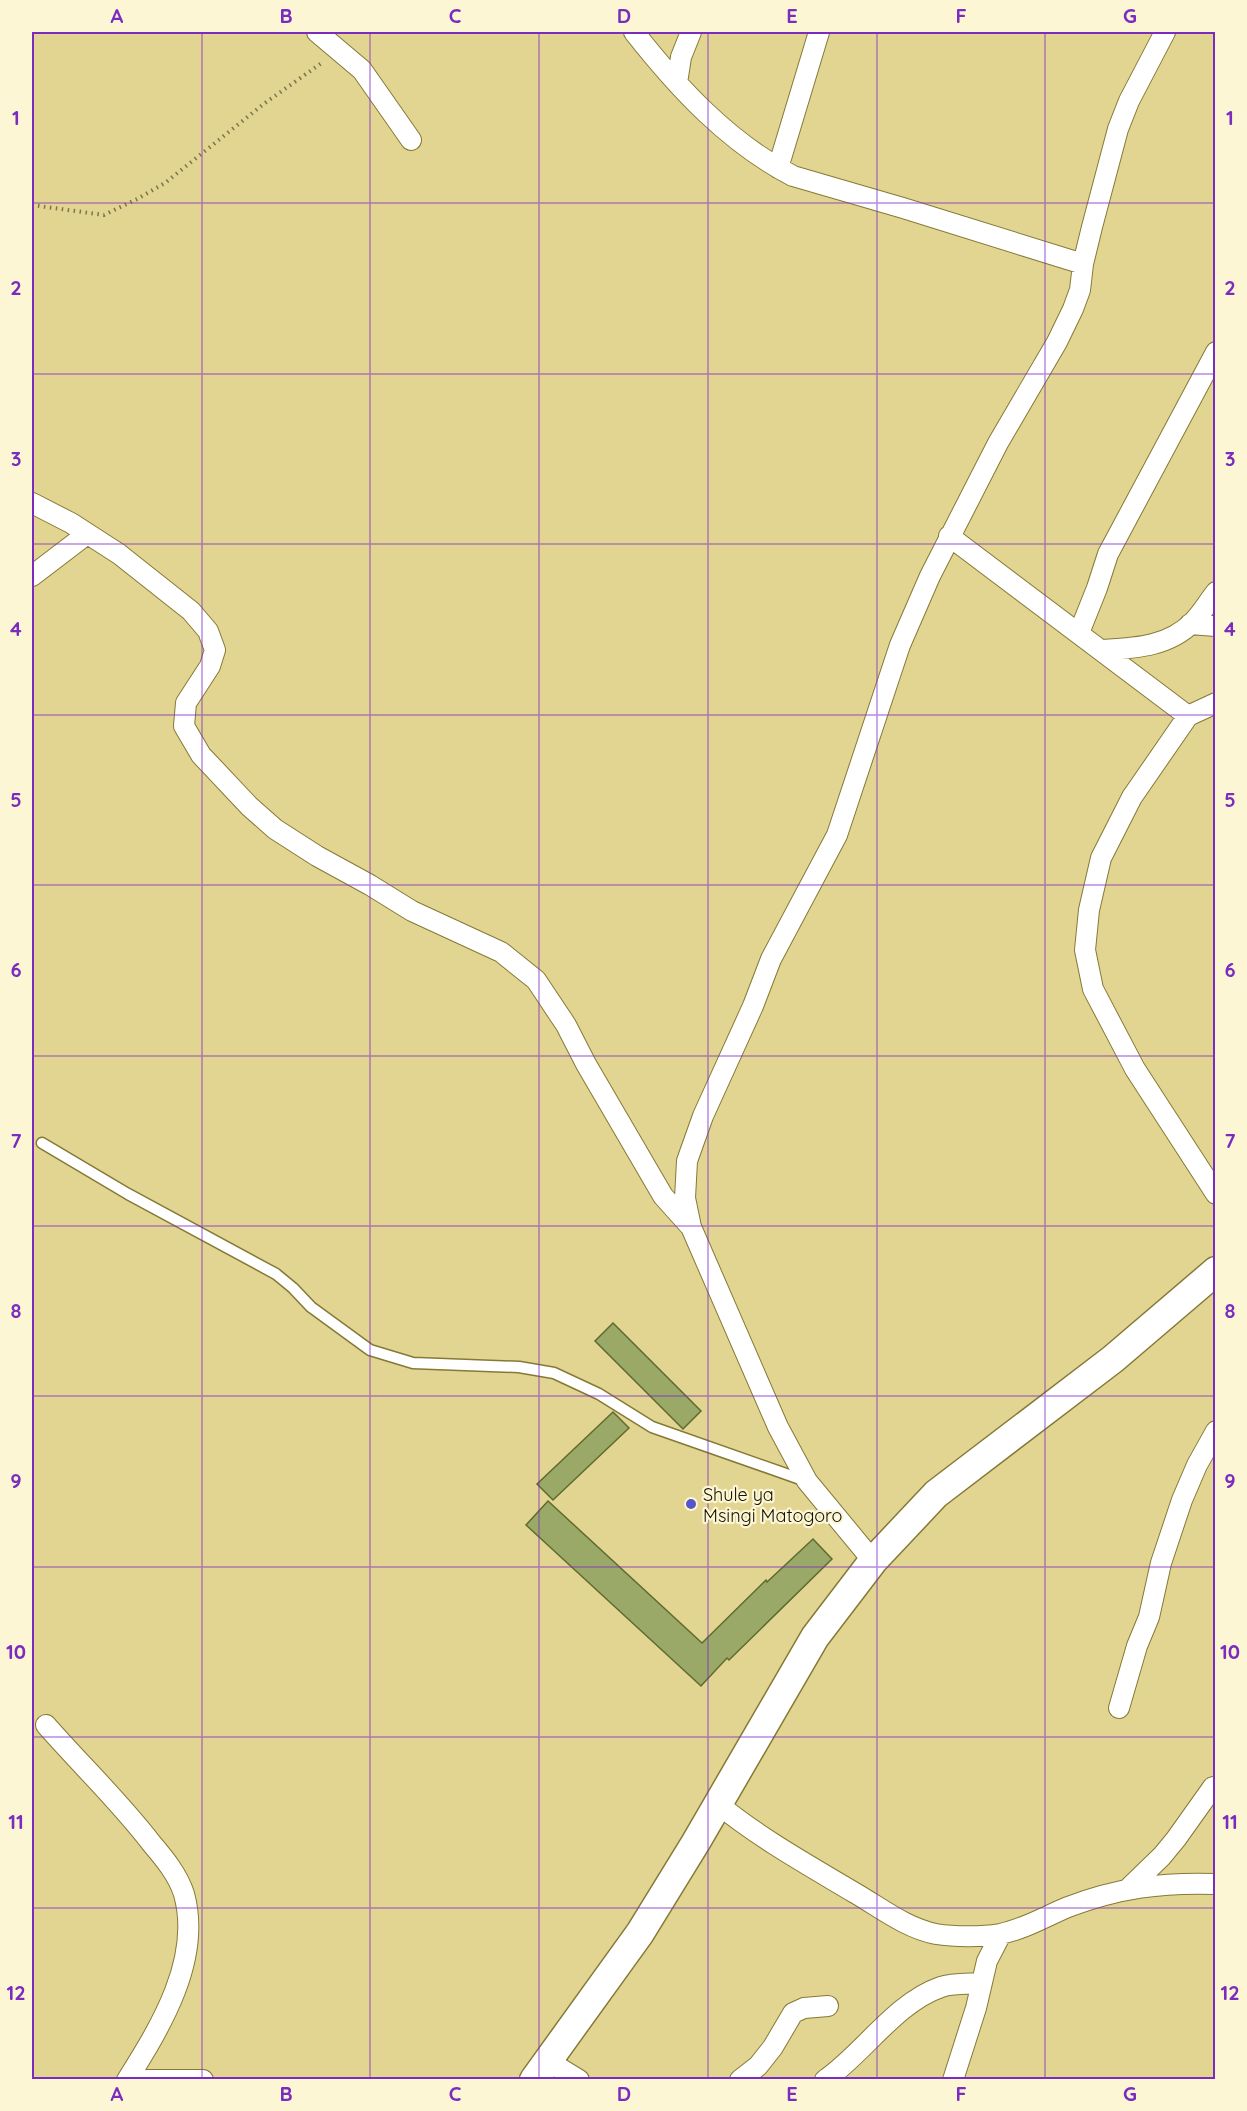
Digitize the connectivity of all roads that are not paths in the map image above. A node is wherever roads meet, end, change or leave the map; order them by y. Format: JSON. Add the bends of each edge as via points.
{"nodes":[{"id":1,"x":317,"y":32,"type":"edge"},
{"id":2,"x":634,"y":32,"type":"edge"},
{"id":3,"x":691,"y":32,"type":"edge"},
{"id":4,"x":819,"y":32,"type":"edge"},
{"id":5,"x":1165,"y":32,"type":"edge"},
{"id":6,"x":677,"y":83,"type":"junction"},
{"id":7,"x":411,"y":140,"type":"dead end"},
{"id":8,"x":778,"y":168,"type":"junction"},
{"id":9,"x":1083,"y":264,"type":"junction"},
{"id":10,"x":1215,"y":352,"type":"edge"},
{"id":11,"x":32,"y":503,"type":"edge"},
{"id":12,"x":87,"y":534,"type":"junction"},
{"id":13,"x":949,"y":536,"type":"junction"},
{"id":14,"x":32,"y":576,"type":"edge"},
{"id":15,"x":1215,"y":592,"type":"edge"},
{"id":16,"x":1190,"y":624,"type":"junction"},
{"id":17,"x":1215,"y":626,"type":"edge"},
{"id":18,"x":1079,"y":633,"type":"junction"},
{"id":19,"x":1102,"y":650,"type":"junction"},
{"id":20,"x":1215,"y":703,"type":"edge"},
{"id":21,"x":1188,"y":716,"type":"junction"},
{"id":22,"x":42,"y":1143,"type":"dead end"},
{"id":23,"x":1215,"y":1194,"type":"edge"},
{"id":24,"x":691,"y":1227,"type":"junction"},
{"id":25,"x":1215,"y":1271,"type":"edge"},
{"id":26,"x":1215,"y":1431,"type":"edge"},
{"id":27,"x":807,"y":1481,"type":"junction"},
{"id":28,"x":873,"y":1561,"type":"junction"},
{"id":29,"x":1119,"y":1708,"type":"dead end"},
{"id":30,"x":46,"y":1725,"type":"dead end"},
{"id":31,"x":1213,"y":1787,"type":"dead end"},
{"id":32,"x":718,"y":1804,"type":"junction"},
{"id":33,"x":1215,"y":1884,"type":"edge"},
{"id":34,"x":1128,"y":1889,"type":"junction"},
{"id":35,"x":1001,"y":1934,"type":"junction"},
{"id":36,"x":982,"y":1983,"type":"junction"},
{"id":37,"x":828,"y":2006,"type":"dead end"},
{"id":38,"x":541,"y":2070,"type":"edge"},
{"id":39,"x":127,"y":2079,"type":"edge"},
{"id":40,"x":146,"y":2079,"type":"edge"},
{"id":41,"x":203,"y":2079,"type":"edge"},
{"id":42,"x":579,"y":2079,"type":"edge"},
{"id":43,"x":744,"y":2079,"type":"edge"},
{"id":44,"x":825,"y":2079,"type":"edge"},
{"id":45,"x":953,"y":2079,"type":"edge"}],
"edges":[{"from":1,"to":7,"type":"street","via":[[362,70]]},
{"from":2,"to":6,"type":"street"},
{"from":3,"to":6,"type":"street","via":[[681,57]]},
{"from":4,"to":8,"type":"street"},
{"from":5,"to":9,"type":"street","via":[[1118,129]]},
{"from":6,"to":8,"type":"street","via":[[726,131]]},
{"from":8,"to":9,"type":"street","via":[[793,176]]},
{"from":9,"to":13,"type":"street","via":[[1080,290],[1057,342]]},
{"from":10,"to":18,"type":"street","via":[[1108,554]]},
{"from":11,"to":12,"type":"street"},
{"from":12,"to":14,"type":"street"},
{"from":12,"to":24,"type":"street","via":[[159,584],[208,631],[215,650],[210,666],[186,703],[184,726],[201,755],[275,829],[412,912],[501,952],[536,980],[566,1025],[663,1196]]},
{"from":13,"to":18,"type":"street"},
{"from":13,"to":24,"type":"street","via":[[900,645],[837,835],[771,959],[703,1116],[687,1161],[685,1198]]},
{"from":15,"to":16,"type":"street"},
{"from":16,"to":17,"type":"street"},
{"from":16,"to":19,"type":"street","via":[[1165,641],[1142,648]]},
{"from":18,"to":19,"type":"street"},
{"from":19,"to":21,"type":"street"},
{"from":20,"to":21,"type":"street"},
{"from":21,"to":23,"type":"street","via":[[1132,797],[1101,858],[1085,950],[1093,989],[1135,1069]]},
{"from":22,"to":27,"type":"lane","via":[[276,1274],[311,1307],[370,1350],[413,1363],[519,1367],[554,1373],[652,1427]]},
{"from":24,"to":27,"type":"street","via":[[778,1427]]},
{"from":25,"to":28,"type":"street","via":[[1113,1359],[936,1494]]},
{"from":26,"to":29,"type":"street","via":[[1182,1500]]},
{"from":27,"to":28,"type":"street"},
{"from":28,"to":32,"type":"street","via":[[815,1637]]},
{"from":30,"to":39,"type":"street","via":[[133,1820],[167,1863],[183,1892],[188,1949],[181,1976]]},
{"from":31,"to":34,"type":"street","via":[[1176,1839]]},
{"from":32,"to":35,"type":"street","via":[[751,1830],[903,1923],[937,1934]]},
{"from":32,"to":38,"type":"street","via":[[640,1933]]},
{"from":33,"to":34,"type":"street","via":[[1161,1884]]},
{"from":34,"to":35,"type":"street"},
{"from":35,"to":36,"type":"street","via":[[987,1961]]},
{"from":36,"to":44,"type":"street","via":[[942,1987],[923,1996],[885,2025],[845,2066]]},
{"from":36,"to":45,"type":"street"},
{"from":37,"to":43,"type":"street","via":[[793,2013],[773,2047]]},
{"from":38,"to":42,"type":"street"},
{"from":40,"to":41,"type":"street"}]}
